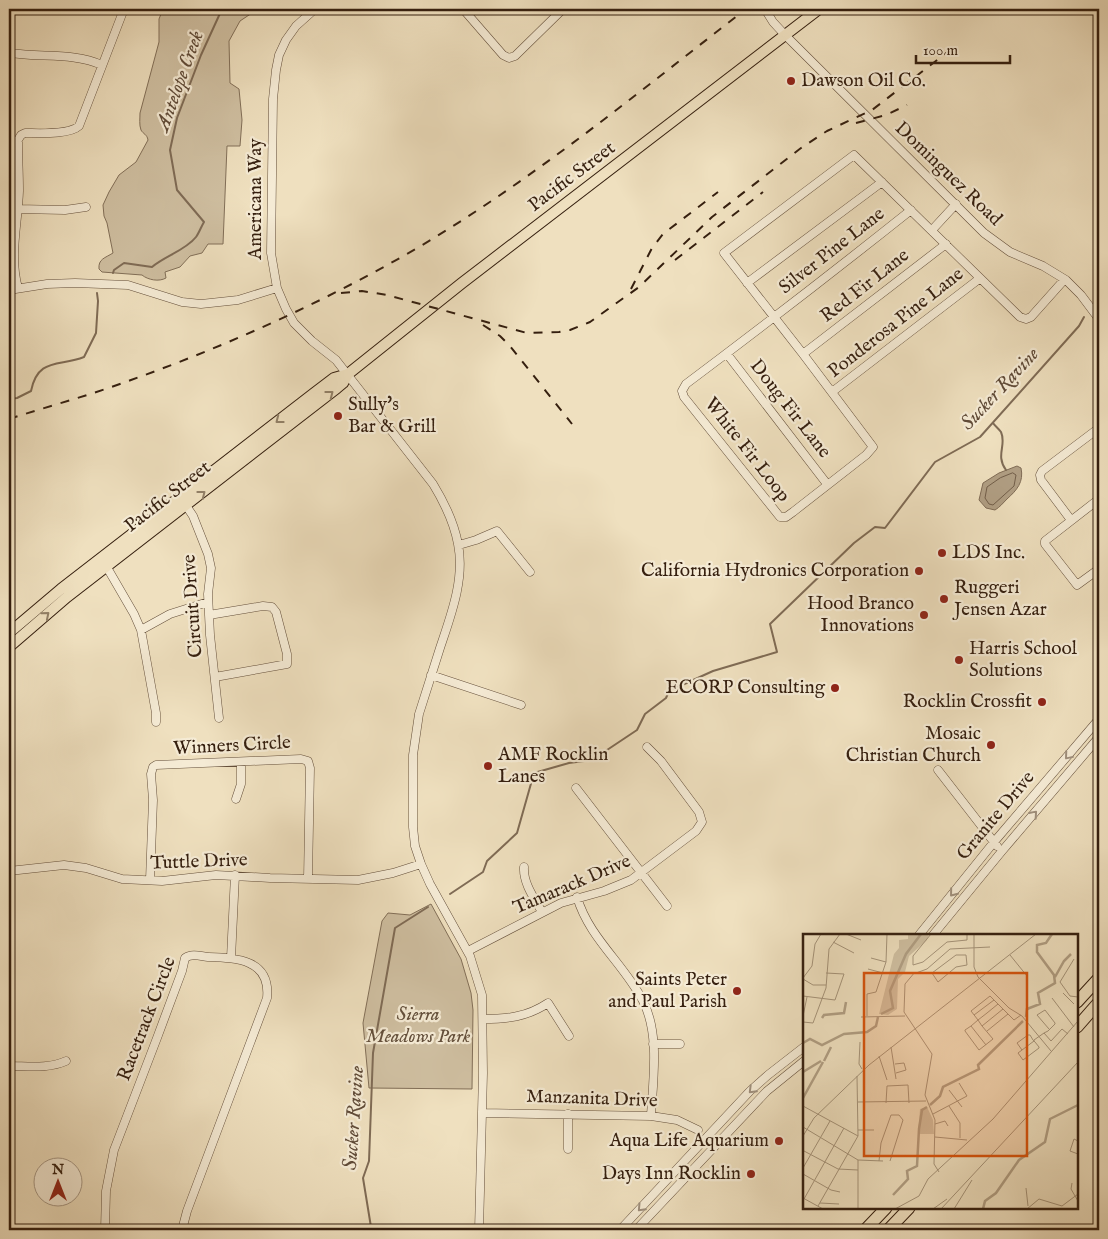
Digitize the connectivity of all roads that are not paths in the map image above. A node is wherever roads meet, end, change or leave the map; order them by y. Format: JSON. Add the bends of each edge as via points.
{"nodes":[{"id":1,"x":124,"y":9,"type":"edge"},
{"id":2,"x":315,"y":9,"type":"edge"},
{"id":3,"x":463,"y":9,"type":"edge"},
{"id":4,"x":563,"y":9,"type":"edge"},
{"id":5,"x":765,"y":9,"type":"edge"},
{"id":6,"x":819,"y":9,"type":"edge"},
{"id":7,"x":785,"y":35,"type":"junction"},
{"id":8,"x":11,"y":53,"type":"dead end"},
{"id":9,"x":102,"y":65,"type":"junction"},
{"id":10,"x":882,"y":182,"type":"junction"},
{"id":11,"x":956,"y":204,"type":"junction"},
{"id":12,"x":86,"y":206,"type":"dead end"},
{"id":13,"x":17,"y":208,"type":"junction"},
{"id":14,"x":911,"y":210,"type":"junction"},
{"id":15,"x":932,"y":230,"type":"junction"},
{"id":16,"x":946,"y":244,"type":"junction"},
{"id":17,"x":979,"y":279,"type":"junction"},
{"id":18,"x":1064,"y":280,"type":"junction"},
{"id":19,"x":747,"y":284,"type":"junction"},
{"id":20,"x":18,"y":288,"type":"junction"},
{"id":21,"x":277,"y":288,"type":"junction"},
{"id":22,"x":9,"y":290,"type":"edge"},
{"id":23,"x":773,"y":317,"type":"junction"},
{"id":24,"x":1099,"y":319,"type":"edge"},
{"id":25,"x":727,"y":354,"type":"junction"},
{"id":26,"x":803,"y":354,"type":"junction"},
{"id":27,"x":348,"y":374,"type":"junction"},
{"id":28,"x":832,"y":392,"type":"junction"},
{"id":29,"x":1099,"y":428,"type":"edge"},
{"id":30,"x":827,"y":484,"type":"junction"},
{"id":31,"x":180,"y":497,"type":"junction"},
{"id":32,"x":1099,"y":499,"type":"edge"},
{"id":33,"x":186,"y":506,"type":"junction"},
{"id":34,"x":1071,"y":520,"type":"junction"},
{"id":35,"x":459,"y":545,"type":"junction"},
{"id":36,"x":104,"y":562,"type":"junction"},
{"id":37,"x":1099,"y":569,"type":"edge"},
{"id":38,"x":530,"y":572,"type":"dead end"},
{"id":39,"x":208,"y":602,"type":"junction"},
{"id":40,"x":209,"y":615,"type":"junction"},
{"id":41,"x":140,"y":630,"type":"junction"},
{"id":42,"x":9,"y":633,"type":"edge"},
{"id":43,"x":9,"y":647,"type":"edge"},
{"id":44,"x":431,"y":675,"type":"junction"},
{"id":45,"x":215,"y":677,"type":"junction"},
{"id":46,"x":521,"y":705,"type":"dead end"},
{"id":47,"x":219,"y":718,"type":"dead end"},
{"id":48,"x":1099,"y":719,"type":"edge"},
{"id":49,"x":156,"y":722,"type":"dead end"},
{"id":50,"x":1099,"y":737,"type":"edge"},
{"id":51,"x":647,"y":746,"type":"dead end"},
{"id":52,"x":241,"y":762,"type":"junction"},
{"id":53,"x":938,"y":770,"type":"dead end"},
{"id":54,"x":576,"y":788,"type":"dead end"},
{"id":55,"x":236,"y":799,"type":"dead end"},
{"id":56,"x":994,"y":842,"type":"junction"},
{"id":57,"x":1002,"y":851,"type":"junction"},
{"id":58,"x":421,"y":864,"type":"junction"},
{"id":59,"x":524,"y":867,"type":"dead end"},
{"id":60,"x":9,"y":872,"type":"edge"},
{"id":61,"x":643,"y":873,"type":"junction"},
{"id":62,"x":235,"y":875,"type":"junction"},
{"id":63,"x":308,"y":879,"type":"junction"},
{"id":64,"x":150,"y":880,"type":"junction"},
{"id":65,"x":577,"y":897,"type":"junction"},
{"id":66,"x":667,"y":906,"type":"dead end"},
{"id":67,"x":542,"y":912,"type":"junction"},
{"id":68,"x":920,"y":934,"type":"edge"},
{"id":69,"x":935,"y":934,"type":"edge"},
{"id":70,"x":468,"y":951,"type":"junction"},
{"id":71,"x":231,"y":958,"type":"junction"},
{"id":72,"x":1099,"y":978,"type":"edge"},
{"id":73,"x":1078,"y":1001,"type":"edge"},
{"id":74,"x":1099,"y":1002,"type":"edge"},
{"id":75,"x":483,"y":1019,"type":"junction"},
{"id":76,"x":1078,"y":1026,"type":"edge"},
{"id":77,"x":570,"y":1036,"type":"dead end"},
{"id":78,"x":654,"y":1044,"type":"junction"},
{"id":79,"x":680,"y":1044,"type":"dead end"},
{"id":80,"x":803,"y":1048,"type":"edge"},
{"id":81,"x":66,"y":1061,"type":"dead end"},
{"id":82,"x":803,"y":1062,"type":"edge"},
{"id":83,"x":9,"y":1066,"type":"edge"},
{"id":84,"x":482,"y":1113,"type":"junction"},
{"id":85,"x":568,"y":1114,"type":"junction"},
{"id":86,"x":652,"y":1116,"type":"junction"},
{"id":87,"x":698,"y":1130,"type":"dead end"},
{"id":88,"x":568,"y":1148,"type":"dead end"},
{"id":89,"x":885,"y":1209,"type":"edge"},
{"id":90,"x":908,"y":1209,"type":"edge"},
{"id":91,"x":104,"y":1230,"type":"edge"},
{"id":92,"x":182,"y":1230,"type":"edge"},
{"id":93,"x":479,"y":1230,"type":"edge"},
{"id":94,"x":620,"y":1230,"type":"edge"},
{"id":95,"x":636,"y":1230,"type":"edge"},
{"id":96,"x":865,"y":1230,"type":"edge"},
{"id":97,"x":888,"y":1230,"type":"edge"}],
"edges":[{"from":1,"to":9,"type":"street"},
{"from":2,"to":21,"type":"street","name":"Americana Way","via":[[286,40],[276,70],[271,253]]},
{"from":3,"to":4,"type":"street","via":[[509,58],[515,56]]},
{"from":5,"to":7,"type":"street","name":"Dominguez Road"},
{"from":6,"to":7,"type":"main road","name":"Pacific Street"},
{"from":7,"to":11,"type":"street","name":"Dominguez Road"},
{"from":7,"to":27,"type":"main road","name":"Pacific Street"},
{"from":8,"to":9,"type":"street","via":[[80,58]]},
{"from":9,"to":13,"type":"street","via":[[75,130],[25,133],[18,140]]},
{"from":10,"to":14,"type":"street"},
{"from":10,"to":19,"type":"street"},
{"from":10,"to":19,"type":"street","via":[[854,155],[827,174],[724,253]]},
{"from":11,"to":15,"type":"street"},
{"from":11,"to":18,"type":"street","name":"Dominguez Road","via":[[995,242]]},
{"from":12,"to":13,"type":"street","via":[[65,210]]},
{"from":13,"to":20,"type":"street","via":[[14,267]]},
{"from":14,"to":15,"type":"street"},
{"from":14,"to":23,"type":"street","name":"Silver Pine Lane"},
{"from":15,"to":16,"type":"street"},
{"from":16,"to":17,"type":"street"},
{"from":16,"to":26,"type":"street","name":"Red Fir Lane"},
{"from":17,"to":18,"type":"street","via":[[1026,319]]},
{"from":17,"to":28,"type":"street","name":"Ponderosa Pine Lane"},
{"from":18,"to":24,"type":"street","name":"Dominguez Road"},
{"from":19,"to":23,"type":"street"},
{"from":20,"to":21,"type":"street","via":[[76,283],[128,285],[182,302],[201,304],[238,300]]},
{"from":20,"to":22,"type":"street"},
{"from":21,"to":27,"type":"street","name":"Americana Way","via":[[294,323]]},
{"from":23,"to":25,"type":"street","name":"White Fir Loop"},
{"from":23,"to":26,"type":"street","name":"White Fir Loop"},
{"from":25,"to":30,"type":"street","name":"Doug Fir Lane"},
{"from":25,"to":30,"type":"street","name":"White Fir Loop","via":[[686,384],[682,391],[684,397],[780,517],[786,517]]},
{"from":26,"to":28,"type":"street","name":"White Fir Loop"},
{"from":27,"to":31,"type":"main road","name":"Pacific Street","one_way":true,"via":[[334,378]]},
{"from":33,"to":27,"type":"main road","name":"Pacific Street","one_way":true,"via":[[343,383]]},
{"from":27,"to":35,"type":"street","name":"Americana Way","via":[[433,484],[452,520]]},
{"from":28,"to":30,"type":"street","name":"White Fir Loop","via":[[873,448]]},
{"from":29,"to":34,"type":"street","via":[[1040,475]]},
{"from":31,"to":33,"type":"street","name":"Circuit Drive"},
{"from":31,"to":36,"type":"main road","name":"Pacific Street"},
{"from":32,"to":34,"type":"street"},
{"from":33,"to":36,"type":"main road","name":"Pacific Street"},
{"from":33,"to":39,"type":"street","name":"Circuit Drive","via":[[208,554]]},
{"from":34,"to":37,"type":"street","via":[[1046,538],[1045,544],[1077,585]]},
{"from":35,"to":38,"type":"street","via":[[497,531]]},
{"from":35,"to":44,"type":"street","name":"Americana Way","via":[[455,602]]},
{"from":36,"to":41,"type":"street"},
{"from":36,"to":42,"type":"main road","name":"Pacific Street","via":[[61,589]]},
{"from":43,"to":36,"type":"main road","name":"Pacific Street","one_way":true},
{"from":39,"to":40,"type":"street","name":"Circuit Drive"},
{"from":39,"to":41,"type":"street","via":[[177,611]]},
{"from":40,"to":45,"type":"street","name":"Circuit Drive"},
{"from":40,"to":45,"type":"street","via":[[272,606],[287,654],[287,664]]},
{"from":41,"to":49,"type":"street"},
{"from":44,"to":46,"type":"street"},
{"from":44,"to":58,"type":"street","name":"Americana Way","via":[[419,714],[413,755],[413,827]]},
{"from":45,"to":47,"type":"street","name":"Circuit Drive"},
{"from":48,"to":56,"type":"street","name":"Granite Drive","one_way":true},
{"from":57,"to":50,"type":"street","name":"Granite Drive","one_way":true},
{"from":51,"to":61,"type":"street","name":"Tamarack Drive","via":[[702,818],[700,827],[691,836]]},
{"from":52,"to":55,"type":"street","via":[[241,784]]},
{"from":52,"to":63,"type":"street","name":"Winners Circle","via":[[305,759],[310,764]]},
{"from":52,"to":64,"type":"street","name":"Winners Circle","via":[[153,767]]},
{"from":53,"to":56,"type":"street"},
{"from":54,"to":61,"type":"street"},
{"from":56,"to":57,"type":"street"},
{"from":56,"to":68,"type":"street","name":"Granite Drive","one_way":true},
{"from":57,"to":69,"type":"street","name":"Granite Drive"},
{"from":58,"to":63,"type":"street","name":"Tuttle Drive","via":[[393,874],[358,880]]},
{"from":58,"to":70,"type":"street","name":"Americana Way"},
{"from":59,"to":67,"type":"street","via":[[527,885]]},
{"from":60,"to":64,"type":"street","name":"Tuttle Drive","via":[[64,865],[122,878]]},
{"from":61,"to":65,"type":"street","name":"Tamarack Drive","via":[[618,887]]},
{"from":61,"to":66,"type":"street"},
{"from":62,"to":63,"type":"street","name":"Tuttle Drive"},
{"from":62,"to":64,"type":"street","name":"Tuttle Drive"},
{"from":62,"to":71,"type":"street"},
{"from":65,"to":67,"type":"street","name":"Tamarack Drive"},
{"from":65,"to":78,"type":"street","via":[[590,928],[643,1002],[651,1022]]},
{"from":67,"to":70,"type":"street","name":"Tamarack Drive"},
{"from":70,"to":75,"type":"street","name":"Americana Way","via":[[480,986]]},
{"from":71,"to":91,"type":"street","name":"Racetrack Circle","via":[[193,955],[185,958],[114,1150],[106,1191]]},
{"from":71,"to":92,"type":"street","name":"Racetrack Circle","via":[[248,962],[258,969],[265,980],[267,998]]},
{"from":72,"to":73,"type":"highway"},
{"from":74,"to":76,"type":"highway"},
{"from":75,"to":77,"type":"street","via":[[518,1017],[548,1003]]},
{"from":75,"to":84,"type":"street","name":"Americana Way"},
{"from":78,"to":79,"type":"street"},
{"from":78,"to":86,"type":"street"},
{"from":80,"to":94,"type":"street","one_way":true,"via":[[750,1091]]},
{"from":81,"to":83,"type":"street","via":[[52,1066]]},
{"from":82,"to":95,"type":"street","via":[[758,1099]]},
{"from":84,"to":85,"type":"street","name":"Manzanita Drive"},
{"from":84,"to":93,"type":"street","name":"Americana Way"},
{"from":85,"to":86,"type":"street","name":"Manzanita Drive"},
{"from":85,"to":88,"type":"street"},
{"from":86,"to":87,"type":"street","name":"Manzanita Drive","via":[[677,1120]]},
{"from":89,"to":96,"type":"highway"},
{"from":90,"to":97,"type":"highway"}]}
